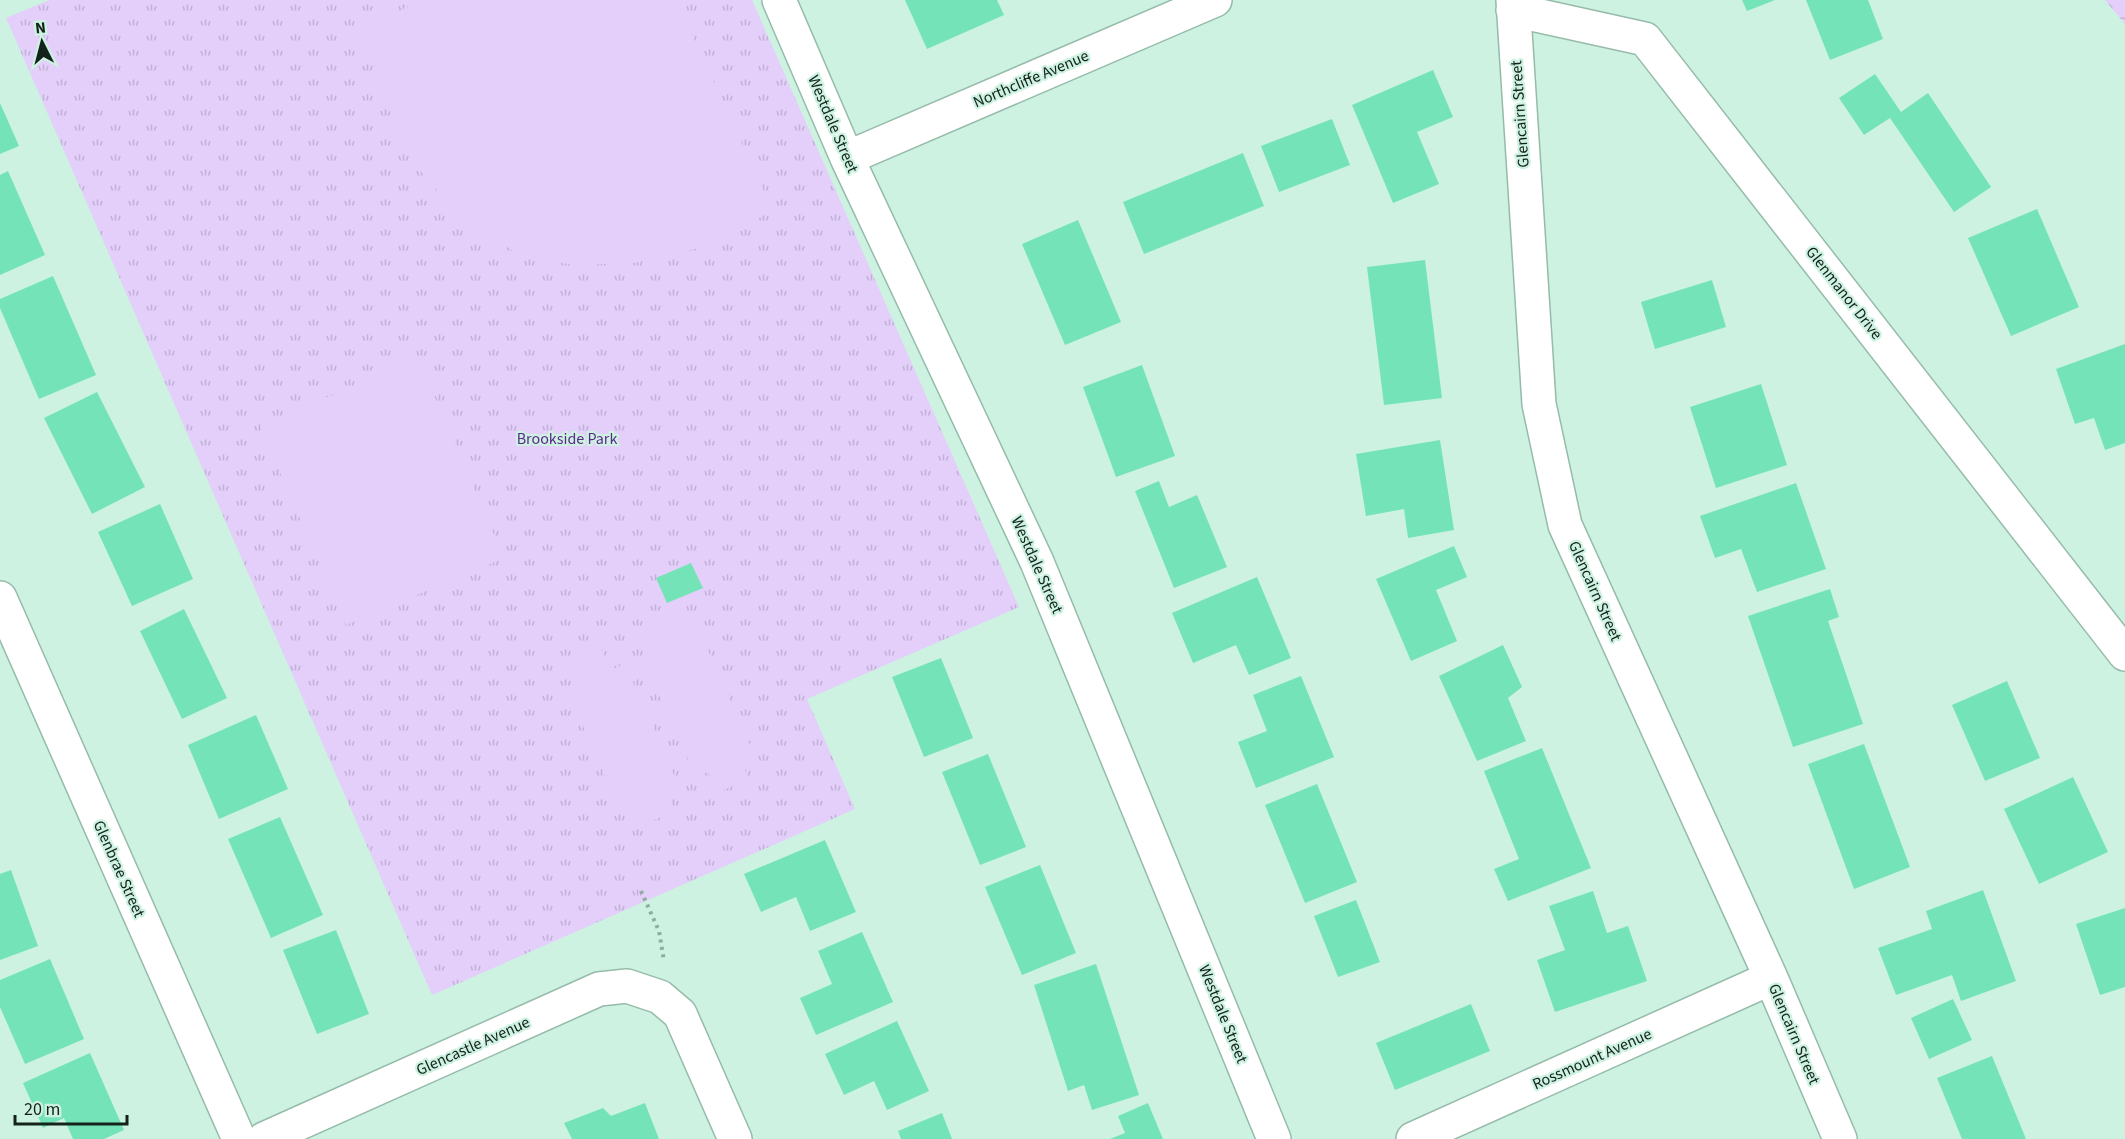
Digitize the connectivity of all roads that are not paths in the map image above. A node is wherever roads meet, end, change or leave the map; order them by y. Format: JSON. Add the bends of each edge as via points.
{"nodes":[{"id":1,"x":779,"y":0,"type":"edge"},
{"id":2,"x":1215,"y":0,"type":"edge"},
{"id":3,"x":1513,"y":5,"type":"edge"},
{"id":4,"x":847,"y":158,"type":"junction"},
{"id":5,"x":0,"y":598,"type":"edge"},
{"id":6,"x":2125,"y":654,"type":"edge"},
{"id":7,"x":1771,"y":978,"type":"junction"},
{"id":8,"x":239,"y":1139,"type":"edge"},
{"id":9,"x":264,"y":1139,"type":"edge"},
{"id":10,"x":735,"y":1139,"type":"edge"},
{"id":11,"x":1274,"y":1139,"type":"edge"},
{"id":12,"x":1413,"y":1139,"type":"edge"},
{"id":13,"x":1840,"y":1139,"type":"edge"}],
"edges":[{"from":1,"to":4,"type":"street","name":"Westdale Street"},
{"from":2,"to":4,"type":"street","name":"Northcliffe Avenue"},
{"from":3,"to":6,"type":"street","name":"Glenmanor Drive","via":[[1645,39]]},
{"from":3,"to":7,"type":"street","name":"Glencairn Street","via":[[1539,404],[1565,525]]},
{"from":4,"to":11,"type":"street","name":"Westdale Street","via":[[1037,562]]},
{"from":5,"to":8,"type":"street","name":"Glenbrae Street"},
{"from":7,"to":12,"type":"street","name":"Rossmount Avenue"},
{"from":7,"to":13,"type":"street","name":"Glencairn Street"},
{"from":9,"to":10,"type":"street","name":"Glencastle Avenue","via":[[599,989],[627,986],[670,1006]]}]}
